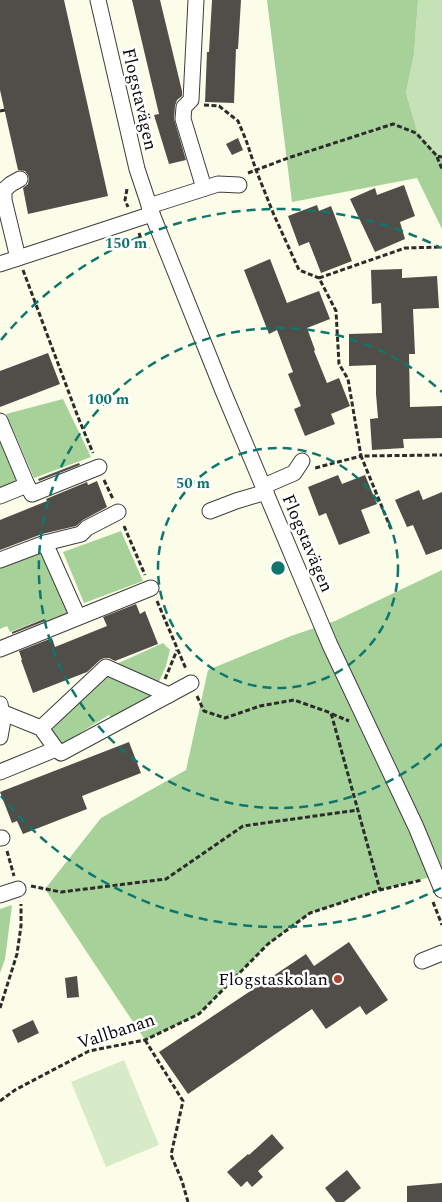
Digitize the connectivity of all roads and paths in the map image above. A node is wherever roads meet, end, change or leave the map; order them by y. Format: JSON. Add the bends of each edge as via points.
{"nodes":[{"id":1,"x":98,"y":0,"type":"edge"},
{"id":2,"x":196,"y":0,"type":"edge"},
{"id":3,"x":191,"y":100,"type":"junction"},
{"id":4,"x":5,"y":110,"type":"dead end"},
{"id":5,"x":0,"y":111,"type":"edge"},
{"id":6,"x":437,"y":156,"type":"junction"},
{"id":7,"x":442,"y":157,"type":"edge"},
{"id":8,"x":442,"y":169,"type":"edge"},
{"id":9,"x":256,"y":170,"type":"junction"},
{"id":10,"x":20,"y":180,"type":"dead end"},
{"id":11,"x":241,"y":180,"type":"joint"},
{"id":12,"x":204,"y":188,"type":"junction"},
{"id":13,"x":150,"y":210,"type":"junction"},
{"id":14,"x":442,"y":247,"type":"edge"},
{"id":15,"x":18,"y":258,"type":"junction"},
{"id":16,"x":0,"y":264,"type":"edge"},
{"id":17,"x":319,"y":278,"type":"junction"},
{"id":18,"x":0,"y":421,"type":"edge"},
{"id":19,"x":442,"y":455,"type":"edge"},
{"id":20,"x":361,"y":456,"type":"junction"},
{"id":21,"x":302,"y":461,"type":"dead end"},
{"id":22,"x":99,"y":467,"type":"junction"},
{"id":23,"x":294,"y":474,"type":"junction"},
{"id":24,"x":27,"y":485,"type":"junction"},
{"id":25,"x":265,"y":489,"type":"junction"},
{"id":26,"x":0,"y":496,"type":"edge"},
{"id":27,"x":210,"y":511,"type":"dead end"},
{"id":28,"x":118,"y":512,"type":"junction"},
{"id":29,"x":391,"y":529,"type":"dead end"},
{"id":30,"x":46,"y":543,"type":"junction"},
{"id":31,"x":0,"y":560,"type":"edge"},
{"id":32,"x":151,"y":588,"type":"junction"},
{"id":33,"x":78,"y":617,"type":"junction"},
{"id":34,"x":0,"y":649,"type":"edge"},
{"id":35,"x":177,"y":650,"type":"junction"},
{"id":36,"x":192,"y":683,"type":"junction"},
{"id":37,"x":165,"y":694,"type":"junction"},
{"id":38,"x":1,"y":708,"type":"edge"},
{"id":39,"x":331,"y":713,"type":"junction"},
{"id":40,"x":354,"y":724,"type":"dead end"},
{"id":41,"x":41,"y":728,"type":"junction"},
{"id":42,"x":0,"y":737,"type":"edge"},
{"id":43,"x":56,"y":749,"type":"junction"},
{"id":44,"x":0,"y":772,"type":"edge"},
{"id":45,"x":358,"y":810,"type":"junction"},
{"id":46,"x":1,"y":838,"type":"edge"},
{"id":47,"x":439,"y":883,"type":"edge"},
{"id":48,"x":17,"y":886,"type":"junction"},
{"id":49,"x":380,"y":890,"type":"junction"},
{"id":50,"x":0,"y":895,"type":"edge"},
{"id":51,"x":442,"y":953,"type":"edge"},
{"id":52,"x":422,"y":961,"type":"dead end"},
{"id":53,"x":0,"y":1008,"type":"edge"},
{"id":54,"x":145,"y":1040,"type":"junction"},
{"id":55,"x":0,"y":1101,"type":"edge"},
{"id":56,"x":188,"y":1202,"type":"edge"}],
"edges":[{"from":1,"to":13,"type":"street","name":"Flogstavägen","via":[[137,169]]},
{"from":2,"to":3,"type":"street"},
{"from":3,"to":9,"type":"path","via":[[219,106],[238,122]]},
{"from":3,"to":12,"type":"street","via":[[184,106],[183,119]]},
{"from":4,"to":5,"type":"path"},
{"from":6,"to":7,"type":"path"},
{"from":6,"to":8,"type":"path"},
{"from":6,"to":9,"type":"path","via":[[416,133],[393,124]]},
{"from":9,"to":11,"type":"path"},
{"from":9,"to":17,"type":"path","via":[[299,270]]},
{"from":10,"to":15,"type":"street","via":[[4,190]]},
{"from":11,"to":12,"type":"street"},
{"from":12,"to":13,"type":"street"},
{"from":13,"to":15,"type":"street"},
{"from":13,"to":25,"type":"street","name":"Flogstavägen"},
{"from":14,"to":17,"type":"path","via":[[405,248]]},
{"from":15,"to":16,"type":"street"},
{"from":15,"to":22,"type":"path"},
{"from":17,"to":20,"type":"path","via":[[336,311],[339,364],[348,379]]},
{"from":18,"to":24,"type":"street"},
{"from":19,"to":20,"type":"path"},
{"from":20,"to":23,"type":"path"},
{"from":20,"to":29,"type":"path"},
{"from":21,"to":23,"type":"street"},
{"from":22,"to":24,"type":"street","via":[[32,494]]},
{"from":22,"to":28,"type":"path"},
{"from":23,"to":25,"type":"street"},
{"from":24,"to":26,"type":"street"},
{"from":25,"to":27,"type":"street"},
{"from":25,"to":47,"type":"street","name":"Flogstavägen","via":[[330,645]]},
{"from":28,"to":30,"type":"street","via":[[81,534]]},
{"from":28,"to":32,"type":"path"},
{"from":30,"to":31,"type":"street"},
{"from":30,"to":33,"type":"street"},
{"from":32,"to":33,"type":"street"},
{"from":32,"to":35,"type":"path"},
{"from":33,"to":34,"type":"street"},
{"from":35,"to":36,"type":"path"},
{"from":35,"to":37,"type":"path"},
{"from":36,"to":37,"type":"street"},
{"from":36,"to":39,"type":"path","via":[[204,711],[225,718],[260,706],[294,700]]},
{"from":37,"to":41,"type":"street","via":[[106,667]]},
{"from":37,"to":43,"type":"street","via":[[60,753]]},
{"from":38,"to":41,"type":"street"},
{"from":38,"to":42,"type":"street"},
{"from":39,"to":40,"type":"path"},
{"from":39,"to":45,"type":"path"},
{"from":41,"to":43,"type":"street"},
{"from":43,"to":44,"type":"street"},
{"from":45,"to":48,"type":"path","via":[[243,826],[166,879],[61,892]]},
{"from":45,"to":49,"type":"path"},
{"from":46,"to":48,"type":"path"},
{"from":47,"to":49,"type":"path","name":"Vallbanan"},
{"from":48,"to":50,"type":"street"},
{"from":48,"to":53,"type":"path","via":[[21,926],[18,954]]},
{"from":49,"to":54,"type":"path","name":"Vallbanan","via":[[310,913],[268,944],[199,1014]]},
{"from":51,"to":52,"type":"street"},
{"from":54,"to":55,"type":"path","name":"Vallbanan","via":[[90,1051]]},
{"from":54,"to":56,"type":"path","via":[[183,1101],[171,1155]]}]}
